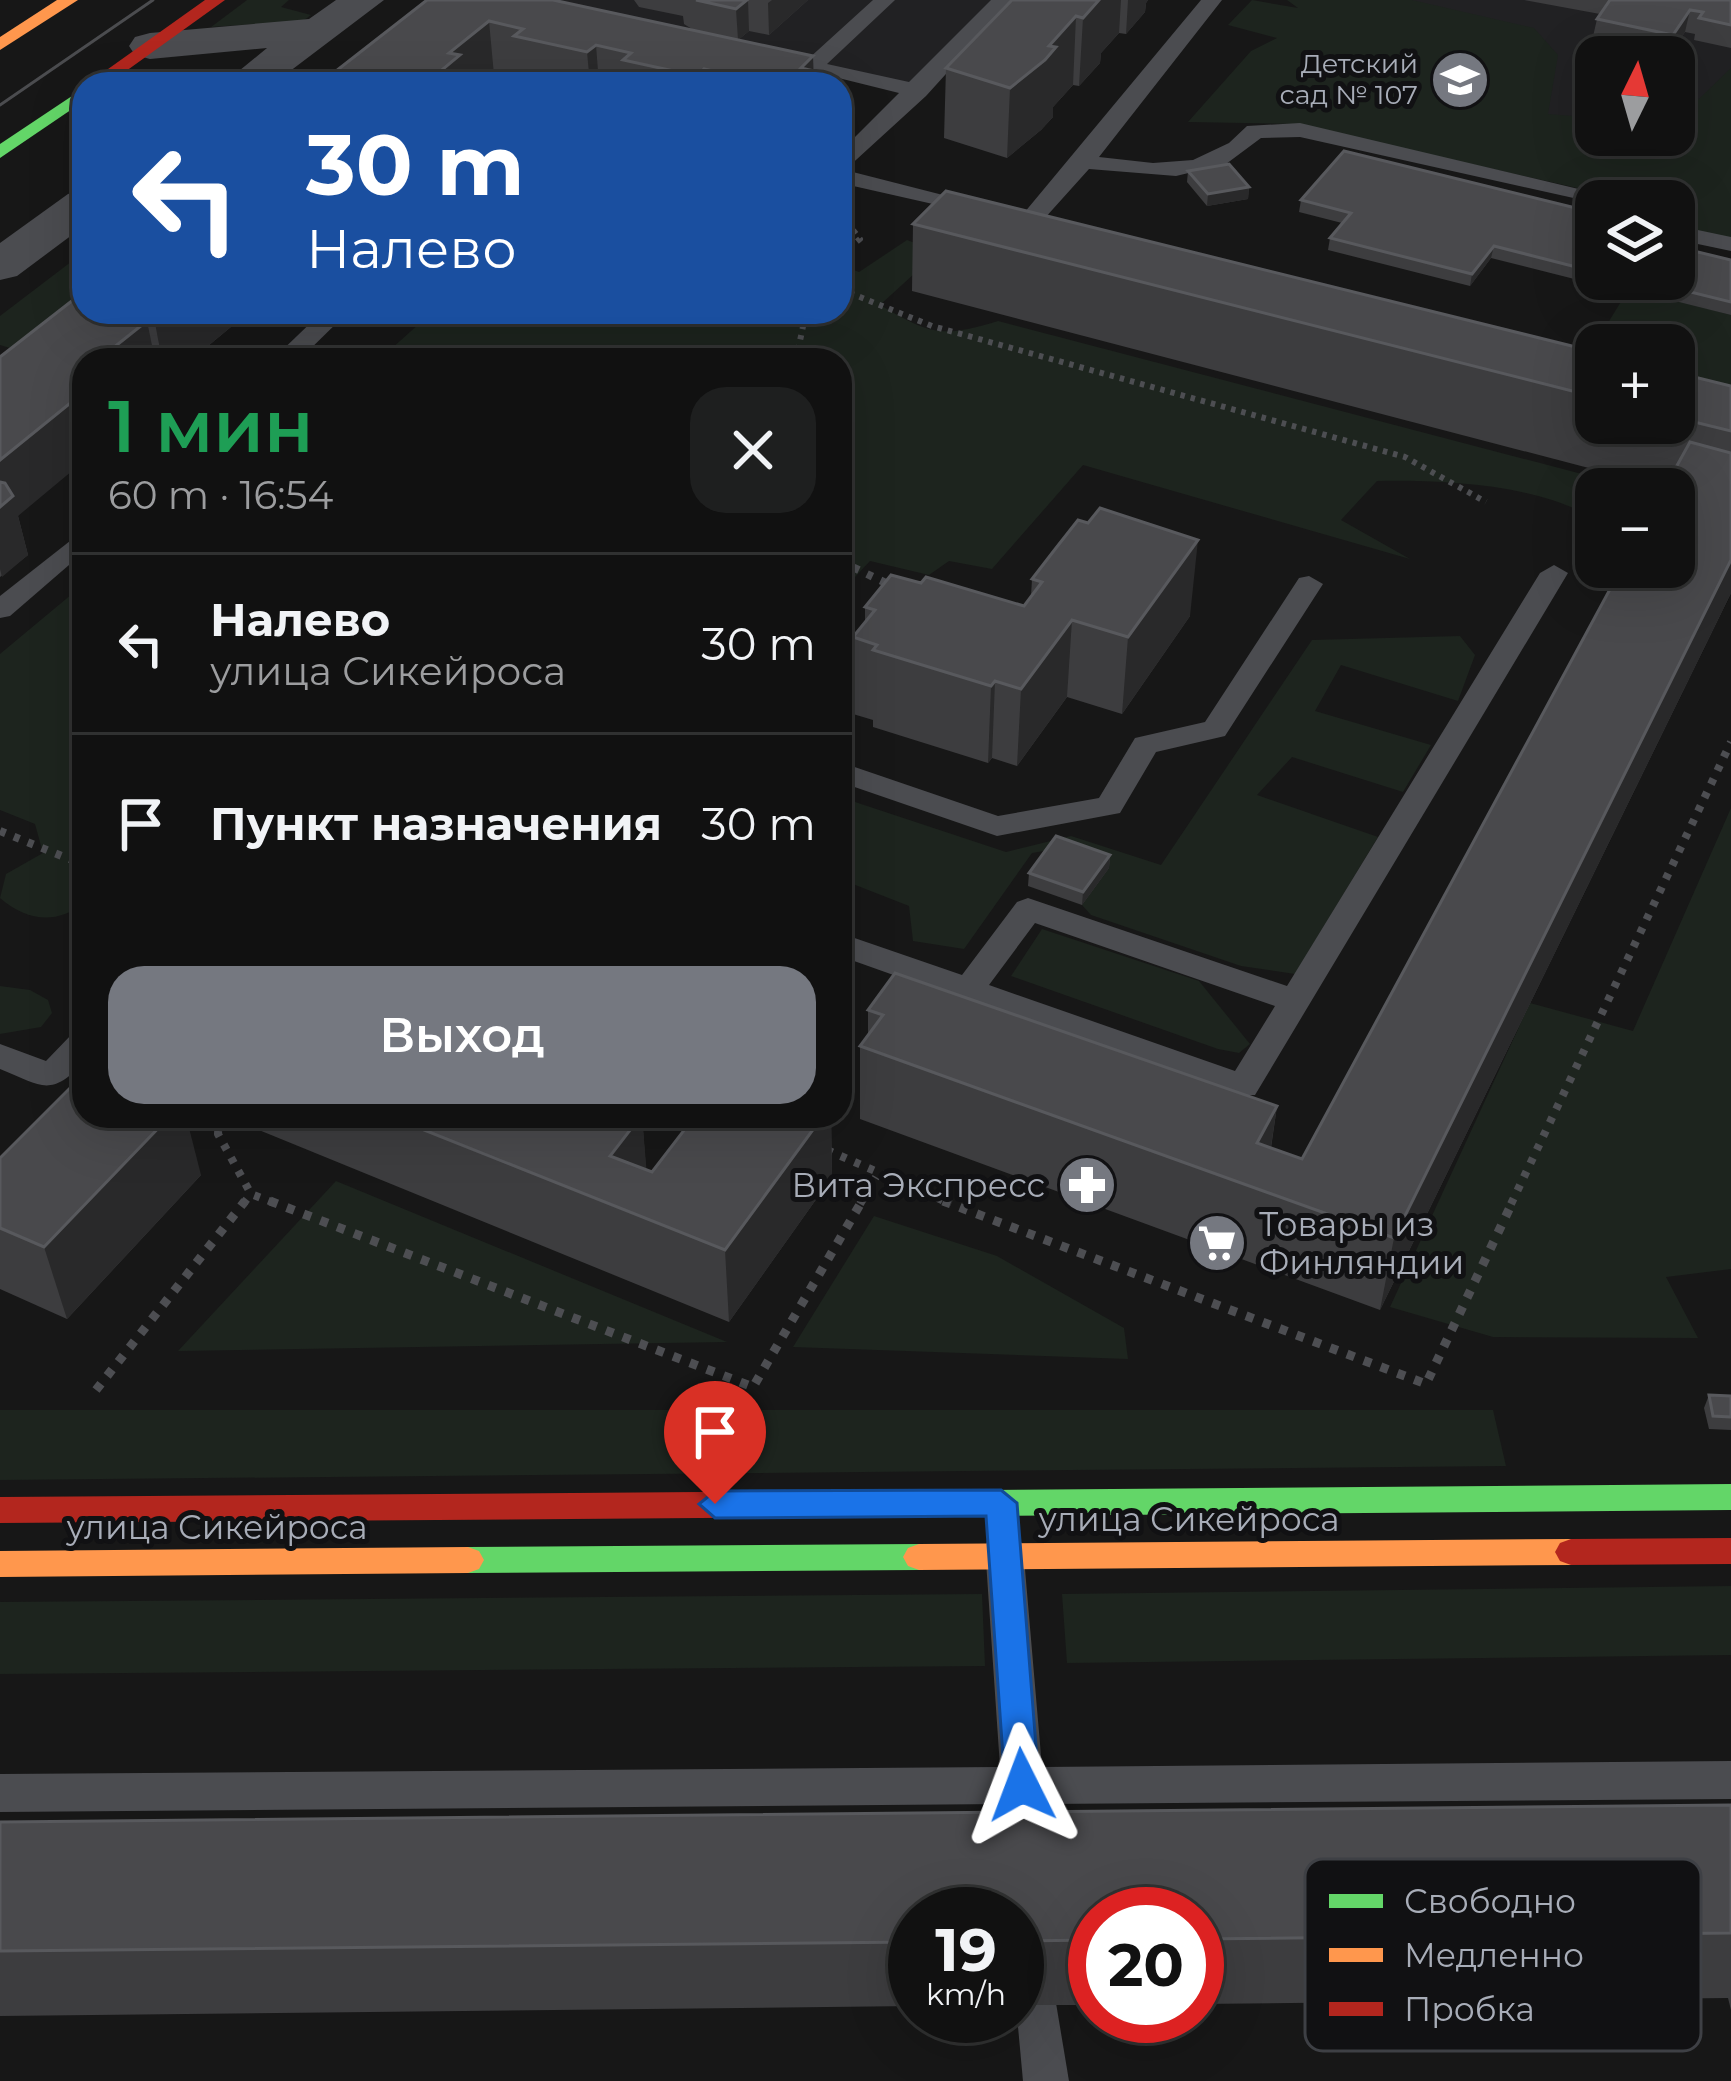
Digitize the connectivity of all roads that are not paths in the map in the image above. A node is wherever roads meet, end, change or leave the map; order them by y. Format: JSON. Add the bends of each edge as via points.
{"nodes":[{"id":1,"x":69,"y":0,"type":"edge"},
{"id":2,"x":216,"y":0,"type":"edge"},
{"id":3,"x":363,"y":0,"type":"edge"},
{"id":4,"x":885,"y":0,"type":"edge"},
{"id":5,"x":1003,"y":0,"type":"edge"},
{"id":6,"x":1212,"y":0,"type":"edge"},
{"id":7,"x":317,"y":31,"type":"junction"},
{"id":8,"x":0,"y":45,"type":"edge"},
{"id":9,"x":150,"y":46,"type":"junction"},
{"id":10,"x":742,"y":52,"type":"edge"},
{"id":11,"x":812,"y":67,"type":"junction"},
{"id":12,"x":113,"y":72,"type":"edge"},
{"id":13,"x":261,"y":72,"type":"edge"},
{"id":14,"x":834,"y":72,"type":"edge"},
{"id":15,"x":852,"y":76,"type":"edge"},
{"id":16,"x":918,"y":91,"type":"junction"},
{"id":17,"x":72,"y":101,"type":"edge"},
{"id":18,"x":0,"y":152,"type":"edge"},
{"id":19,"x":852,"y":154,"type":"edge"},
{"id":20,"x":1084,"y":161,"type":"junction"},
{"id":21,"x":852,"y":179,"type":"edge"},
{"id":22,"x":1575,"y":192,"type":"edge"},
{"id":23,"x":72,"y":213,"type":"edge"},
{"id":24,"x":1695,"y":236,"type":"edge"},
{"id":25,"x":1731,"y":244,"type":"edge"},
{"id":26,"x":0,"y":266,"type":"edge"},
{"id":27,"x":324,"y":324,"type":"edge"},
{"id":28,"x":298,"y":348,"type":"edge"},
{"id":29,"x":72,"y":548,"type":"edge"},
{"id":30,"x":1554,"y":573,"type":"dead end"},
{"id":31,"x":1309,"y":584,"type":"dead end"},
{"id":32,"x":0,"y":610,"type":"edge"},
{"id":33,"x":852,"y":776,"type":"edge"},
{"id":34,"x":852,"y":948,"type":"edge"},
{"id":35,"x":969,"y":989,"type":"junction"},
{"id":36,"x":1295,"y":1001,"type":"junction"},
{"id":37,"x":72,"y":1054,"type":"edge"},
{"id":38,"x":0,"y":1057,"type":"edge"},
{"id":39,"x":1731,"y":1497,"type":"edge"},
{"id":40,"x":1001,"y":1503,"type":"junction"},
{"id":41,"x":0,"y":1510,"type":"edge"},
{"id":42,"x":1731,"y":1551,"type":"edge"},
{"id":43,"x":1005,"y":1557,"type":"junction"},
{"id":44,"x":0,"y":1564,"type":"edge"},
{"id":45,"x":1731,"y":1780,"type":"edge"},
{"id":46,"x":1022,"y":1785,"type":"junction"},
{"id":47,"x":0,"y":1793,"type":"edge"},
{"id":48,"x":1028,"y":1856,"type":"edge"},
{"id":49,"x":1042,"y":2043,"type":"edge"},
{"id":50,"x":1046,"y":2081,"type":"edge"}],
"edges":[{"from":1,"to":8,"type":"street"},
{"from":2,"to":9,"type":"street"},
{"from":3,"to":7,"type":"street"},
{"from":4,"to":11,"type":"lane"},
{"from":5,"to":16,"type":"lane"},
{"from":6,"to":20,"type":"lane"},
{"from":7,"to":9,"type":"street"},
{"from":7,"to":13,"type":"street"},
{"from":9,"to":12,"type":"street"},
{"from":10,"to":11,"type":"lane"},
{"from":11,"to":14,"type":"lane"},
{"from":15,"to":16,"type":"lane"},
{"from":16,"to":19,"type":"lane"},
{"from":17,"to":18,"type":"street"},
{"from":20,"to":21,"type":"lane","via":[[1038,227]]},
{"from":20,"to":22,"type":"lane","via":[[1150,174],[1204,165],[1237,151],[1256,130],[1300,130]]},
{"from":23,"to":26,"type":"street"},
{"from":24,"to":25,"type":"lane"},
{"from":27,"to":28,"type":"lane"},
{"from":29,"to":32,"type":"lane"},
{"from":30,"to":36,"type":"lane"},
{"from":31,"to":33,"type":"lane","via":[[1215,729],[1145,745],[1109,806],[997,826]]},
{"from":34,"to":35,"type":"lane"},
{"from":35,"to":36,"type":"lane","via":[[1028,909]]},
{"from":35,"to":36,"type":"lane","via":[[1243,1086]]},
{"from":37,"to":38,"type":"lane","via":[[51,1076]]},
{"from":39,"to":40,"type":"street","name":"улица Сикейроса"},
{"from":40,"to":41,"type":"street","name":"улица Сикейроса"},
{"from":40,"to":43,"type":"lane"},
{"from":42,"to":43,"type":"street","name":"улица Сикейроса"},
{"from":43,"to":44,"type":"street","name":"улица Сикейроса"},
{"from":43,"to":46,"type":"lane"},
{"from":45,"to":46,"type":"lane"},
{"from":46,"to":47,"type":"lane"},
{"from":46,"to":48,"type":"lane"},
{"from":49,"to":50,"type":"lane"}]}
